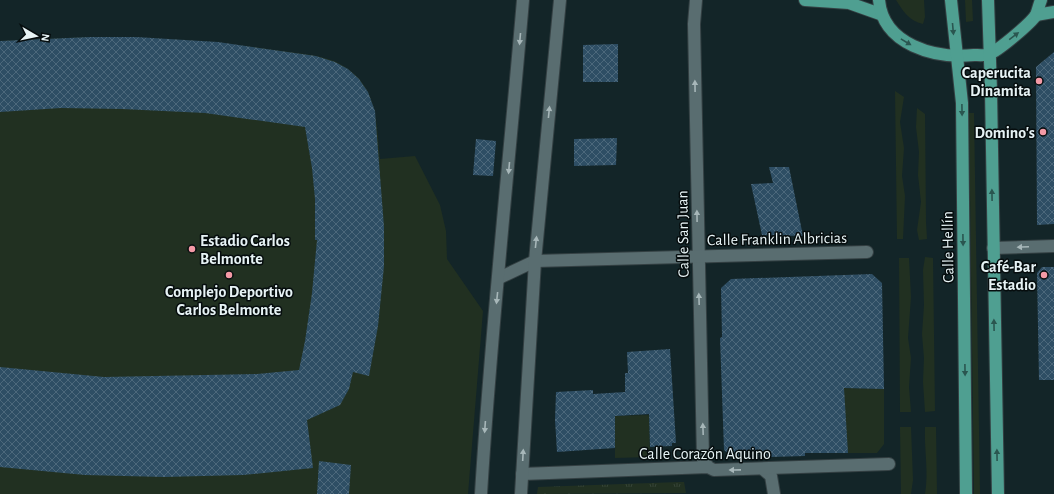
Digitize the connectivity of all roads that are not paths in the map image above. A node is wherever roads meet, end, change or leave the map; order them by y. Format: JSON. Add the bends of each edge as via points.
{"nodes":[{"id":1,"x":523,"y":0,"type":"edge"},
{"id":2,"x":560,"y":0,"type":"edge"},
{"id":3,"x":696,"y":0,"type":"edge"},
{"id":4,"x":805,"y":0,"type":"edge"},
{"id":5,"x":879,"y":0,"type":"edge"},
{"id":6,"x":951,"y":0,"type":"edge"},
{"id":7,"x":988,"y":0,"type":"edge"},
{"id":8,"x":1041,"y":0,"type":"edge"},
{"id":9,"x":1054,"y":12,"type":"edge"},
{"id":10,"x":880,"y":14,"type":"junction"},
{"id":11,"x":1036,"y":14,"type":"junction"},
{"id":12,"x":990,"y":54,"type":"junction"},
{"id":13,"x":955,"y":57,"type":"junction"},
{"id":14,"x":1054,"y":246,"type":"edge"},
{"id":15,"x":993,"y":248,"type":"junction"},
{"id":16,"x":867,"y":252,"type":"dead end"},
{"id":17,"x":698,"y":255,"type":"junction"},
{"id":18,"x":535,"y":261,"type":"junction"},
{"id":19,"x":499,"y":278,"type":"junction"},
{"id":20,"x":889,"y":464,"type":"dead end"},
{"id":21,"x":708,"y":466,"type":"junction"},
{"id":22,"x":764,"y":470,"type":"junction"},
{"id":23,"x":522,"y":474,"type":"junction"},
{"id":24,"x":480,"y":494,"type":"edge"},
{"id":25,"x":521,"y":494,"type":"edge"},
{"id":26,"x":774,"y":494,"type":"edge"},
{"id":27,"x":966,"y":494,"type":"edge"},
{"id":28,"x":998,"y":494,"type":"edge"}],
"edges":[{"from":1,"to":19,"type":"street","one_way":true},
{"from":18,"to":2,"type":"street","one_way":true},
{"from":17,"to":3,"type":"street","name":"Calle San Juan","one_way":true,"via":[[694,24]]},
{"from":4,"to":10,"type":"main road","via":[[849,3]]},
{"from":5,"to":10,"type":"main road"},
{"from":6,"to":13,"type":"main road","name":"Calle Hellín","one_way":true},
{"from":7,"to":12,"type":"main road"},
{"from":8,"to":11,"type":"main road"},
{"from":9,"to":11,"type":"main road"},
{"from":10,"to":13,"type":"main road","one_way":true,"via":[[897,36],[920,49]]},
{"from":12,"to":11,"type":"main road","one_way":true,"via":[[1022,29]]},
{"from":12,"to":13,"type":"main road"},
{"from":15,"to":12,"type":"main road","one_way":true},
{"from":13,"to":27,"type":"main road","name":"Calle Hellín","one_way":true,"via":[[962,103]]},
{"from":14,"to":15,"type":"street","one_way":true},
{"from":28,"to":15,"type":"main road","one_way":true},
{"from":16,"to":17,"type":"street","name":"Calle Franklin Albricias"},
{"from":17,"to":18,"type":"street","name":"Calle Franklin Albricias"},
{"from":21,"to":17,"type":"street","name":"Calle San Juan","one_way":true,"via":[[704,459]]},
{"from":18,"to":19,"type":"street","name":"Calle Franklin Albricias"},
{"from":23,"to":18,"type":"street","one_way":true},
{"from":19,"to":24,"type":"street","one_way":true},
{"from":20,"to":22,"type":"street","name":"Calle Corazón Aquino"},
{"from":22,"to":21,"type":"street","name":"Calle Corazón Aquino","one_way":true,"via":[[714,470]]},
{"from":21,"to":23,"type":"street","name":"Calle Corazón Aquino"},
{"from":22,"to":26,"type":"street","via":[[771,476]]},
{"from":23,"to":25,"type":"street"}]}
